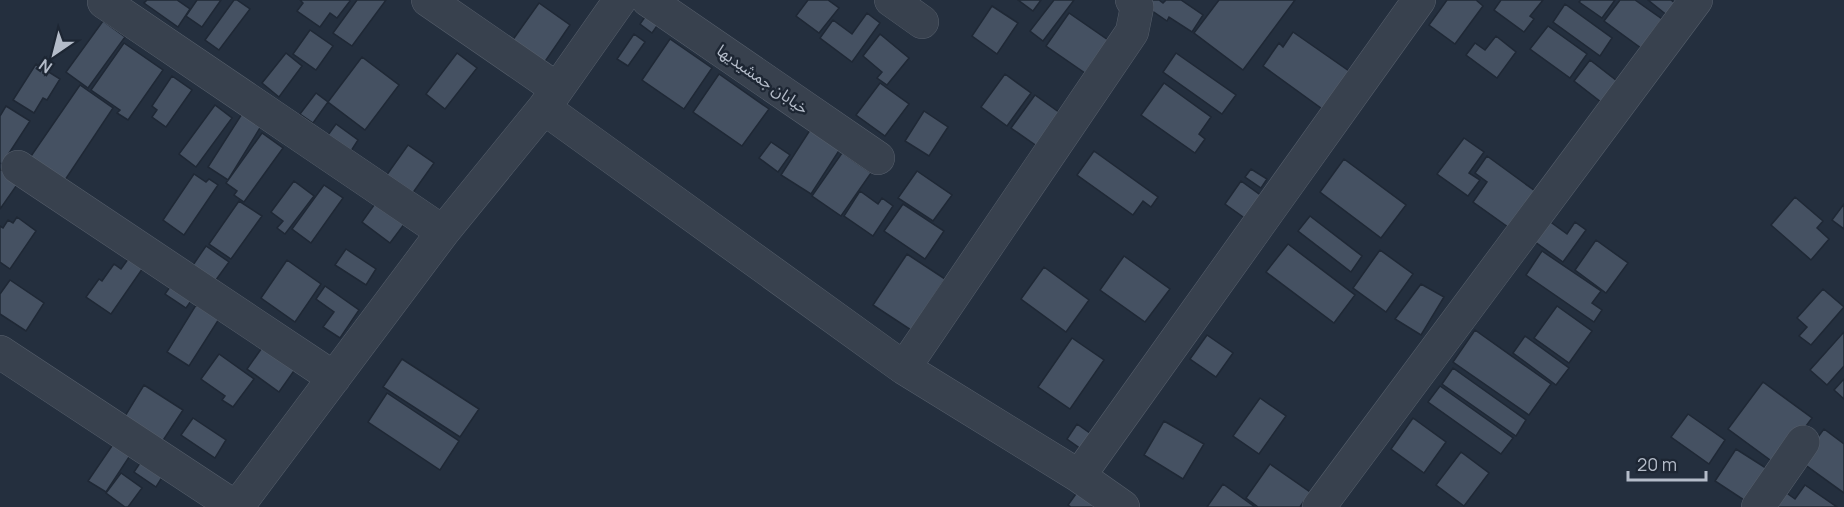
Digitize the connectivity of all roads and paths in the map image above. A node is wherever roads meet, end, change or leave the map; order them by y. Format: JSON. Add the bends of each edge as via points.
{"nodes":[{"id":1,"x":428,"y":0,"type":"edge"},
{"id":2,"x":620,"y":0,"type":"edge"},
{"id":3,"x":648,"y":0,"type":"edge"},
{"id":4,"x":891,"y":0,"type":"edge"},
{"id":5,"x":1132,"y":0,"type":"edge"},
{"id":6,"x":1419,"y":0,"type":"edge"},
{"id":7,"x":1696,"y":0,"type":"edge"},
{"id":8,"x":105,"y":2,"type":"dead end"},
{"id":9,"x":922,"y":22,"type":"dead end"},
{"id":10,"x":550,"y":98,"type":"junction"},
{"id":11,"x":878,"y":158,"type":"dead end"},
{"id":12,"x":18,"y":167,"type":"dead end"},
{"id":13,"x":443,"y":232,"type":"junction"},
{"id":14,"x":0,"y":352,"type":"edge"},
{"id":15,"x":904,"y":368,"type":"junction"},
{"id":16,"x":334,"y":378,"type":"junction"},
{"id":17,"x":1803,"y":442,"type":"dead end"},
{"id":18,"x":1079,"y":476,"type":"junction"},
{"id":19,"x":236,"y":507,"type":"edge"},
{"id":20,"x":1123,"y":507,"type":"edge"},
{"id":21,"x":1319,"y":507,"type":"edge"},
{"id":22,"x":1758,"y":507,"type":"edge"}],
"edges":[{"from":1,"to":10,"type":"street"},
{"from":2,"to":10,"type":"street"},
{"from":3,"to":11,"type":"street","name":"خیابان جمشیدیها"},
{"from":4,"to":9,"type":"street"},
{"from":5,"to":15,"type":"street","via":[[1137,7],[1131,32]]},
{"from":6,"to":18,"type":"street"},
{"from":7,"to":21,"type":"street"},
{"from":8,"to":13,"type":"street"},
{"from":10,"to":13,"type":"street"},
{"from":10,"to":15,"type":"street"},
{"from":12,"to":16,"type":"street"},
{"from":13,"to":16,"type":"street"},
{"from":14,"to":19,"type":"street"},
{"from":15,"to":18,"type":"street"},
{"from":16,"to":19,"type":"street"},
{"from":17,"to":22,"type":"street"},
{"from":18,"to":20,"type":"street"}]}
